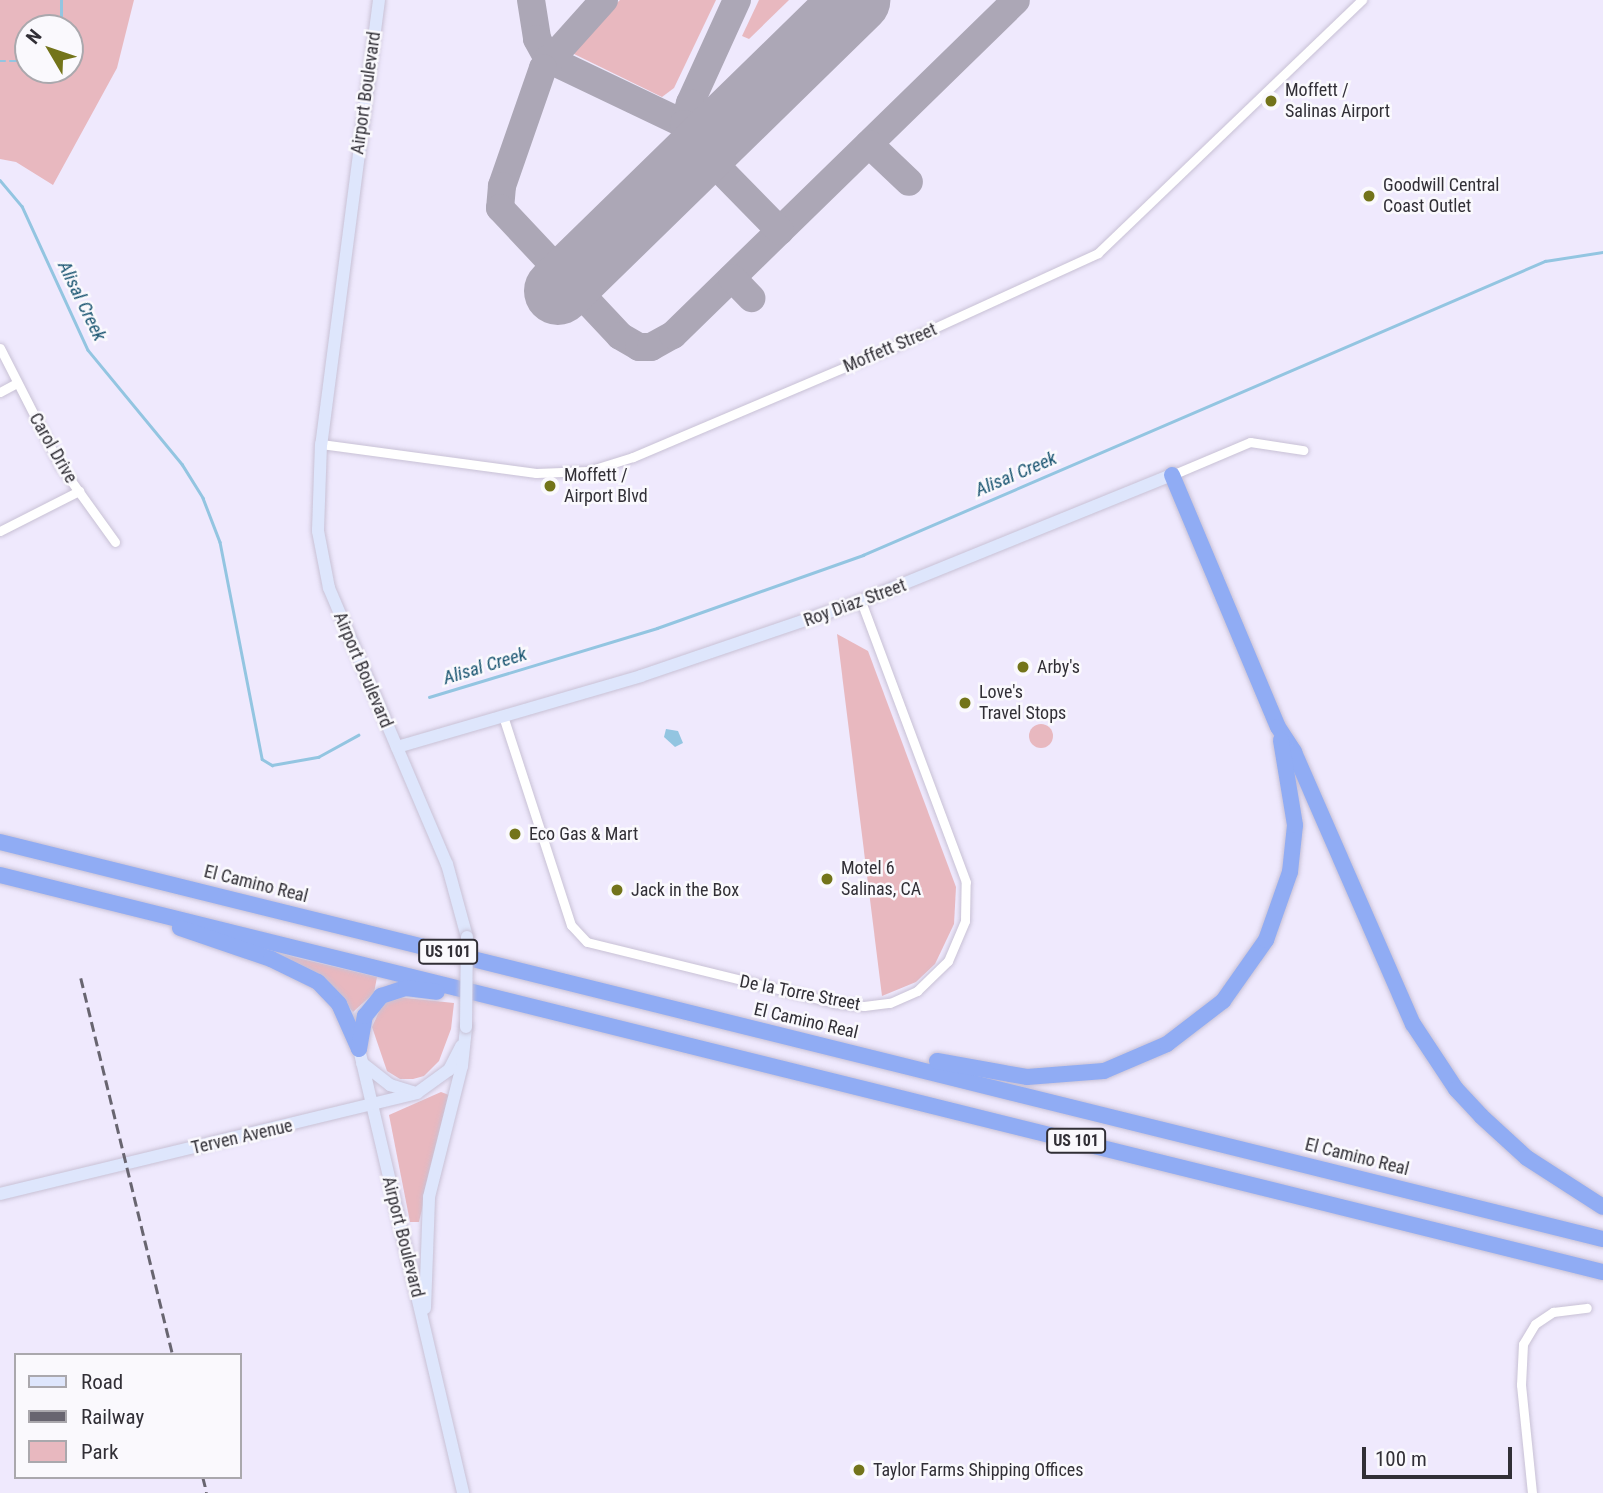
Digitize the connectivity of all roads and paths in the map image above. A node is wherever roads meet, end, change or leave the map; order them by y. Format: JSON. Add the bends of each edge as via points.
{"nodes":[{"id":1,"x":379,"y":0,"type":"edge"},
{"id":2,"x":1362,"y":0,"type":"edge"},
{"id":3,"x":0,"y":348,"type":"edge"},
{"id":4,"x":17,"y":383,"type":"junction"},
{"id":5,"x":0,"y":392,"type":"edge"},
{"id":6,"x":321,"y":444,"type":"junction"},
{"id":7,"x":1303,"y":450,"type":"dead end"},
{"id":8,"x":1172,"y":475,"type":"junction"},
{"id":9,"x":79,"y":491,"type":"junction"},
{"id":10,"x":0,"y":531,"type":"edge"},
{"id":11,"x":115,"y":542,"type":"dead end"},
{"id":12,"x":861,"y":601,"type":"junction"},
{"id":13,"x":503,"y":716,"type":"junction"},
{"id":14,"x":1278,"y":727,"type":"junction"},
{"id":15,"x":397,"y":747,"type":"junction"},
{"id":16,"x":0,"y":842,"type":"edge"},
{"id":17,"x":0,"y":875,"type":"edge"},
{"id":18,"x":81,"y":894,"type":"junction"},
{"id":19,"x":550,"y":1010,"type":"junction"},
{"id":20,"x":461,"y":1046,"type":"junction"},
{"id":21,"x":361,"y":1056,"type":"junction"},
{"id":22,"x":896,"y":1062,"type":"junction"},
{"id":23,"x":417,"y":1093,"type":"junction"},
{"id":24,"x":371,"y":1107,"type":"junction"},
{"id":25,"x":0,"y":1194,"type":"edge"},
{"id":26,"x":1603,"y":1208,"type":"edge"},
{"id":27,"x":1603,"y":1239,"type":"edge"},
{"id":28,"x":1603,"y":1272,"type":"edge"},
{"id":29,"x":1587,"y":1308,"type":"dead end"},
{"id":30,"x":425,"y":1326,"type":"junction"},
{"id":31,"x":463,"y":1493,"type":"edge"},
{"id":32,"x":1532,"y":1493,"type":"edge"}],
"edges":[{"from":1,"to":6,"type":"main road","name":"Airport Boulevard"},
{"from":2,"to":6,"type":"street","name":"Moffett Street","via":[[1098,253],[895,346],[633,457],[589,471],[536,473]]},
{"from":3,"to":4,"type":"street","name":"Carol Drive"},
{"from":4,"to":5,"type":"street"},
{"from":4,"to":9,"type":"street","name":"Carol Drive"},
{"from":6,"to":15,"type":"main road","name":"Airport Boulevard","via":[[317,504],[322,561],[338,614]]},
{"from":7,"to":8,"type":"street","name":"Roy Diaz Street","via":[[1250,442]]},
{"from":8,"to":12,"type":"main road","name":"Roy Diaz Street"},
{"from":8,"to":14,"type":"highway"},
{"from":9,"to":10,"type":"street"},
{"from":9,"to":11,"type":"street","name":"Carol Drive"},
{"from":12,"to":13,"type":"main road","name":"Roy Diaz Street","via":[[641,676]]},
{"from":12,"to":13,"type":"street","name":"De la Torre Street","via":[[966,882],[965,920],[948,961],[917,991],[890,1003],[835,1003],[587,942],[571,925]]},
{"from":13,"to":15,"type":"main road","name":"Roy Diaz Street"},
{"from":14,"to":22,"type":"highway","via":[[1295,825],[1286,889],[1254,961],[1206,1017],[1144,1056],[1079,1076],[1027,1077],[934,1061]]},
{"from":14,"to":26,"type":"highway","via":[[1294,752],[1397,992],[1431,1054],[1504,1138]]},
{"from":15,"to":20,"type":"main road","name":"Airport Boulevard","bridge":true,"via":[[461,903],[469,973]]},
{"from":16,"to":22,"type":"highway","name":"El Camino Real","number":"US 101"},
{"from":17,"to":18,"type":"highway","number":"US 101"},
{"from":18,"to":19,"type":"highway","number":"US 101"},
{"from":18,"to":21,"type":"highway","via":[[304,973],[340,1004]]},
{"from":19,"to":21,"type":"highway","via":[[419,989],[394,990],[372,1005]]},
{"from":19,"to":28,"type":"highway","number":"US 101"},
{"from":20,"to":23,"type":"main road","name":"Terven Avenue","via":[[449,1070]]},
{"from":20,"to":30,"type":"main road","name":"Airport Boulevard","via":[[462,1066],[429,1197]]},
{"from":21,"to":23,"type":"main road","via":[[390,1085]]},
{"from":21,"to":24,"type":"main road","name":"Airport Boulevard"},
{"from":22,"to":27,"type":"highway","name":"El Camino Real","number":"US 101"},
{"from":23,"to":24,"type":"main road","name":"Terven Avenue"},
{"from":24,"to":25,"type":"main road","name":"Terven Avenue"},
{"from":24,"to":30,"type":"main road","name":"Airport Boulevard"},
{"from":29,"to":32,"type":"street","via":[[1553,1312],[1535,1325],[1523,1344],[1521,1385]]},
{"from":30,"to":31,"type":"main road","name":"Airport Boulevard"}]}
